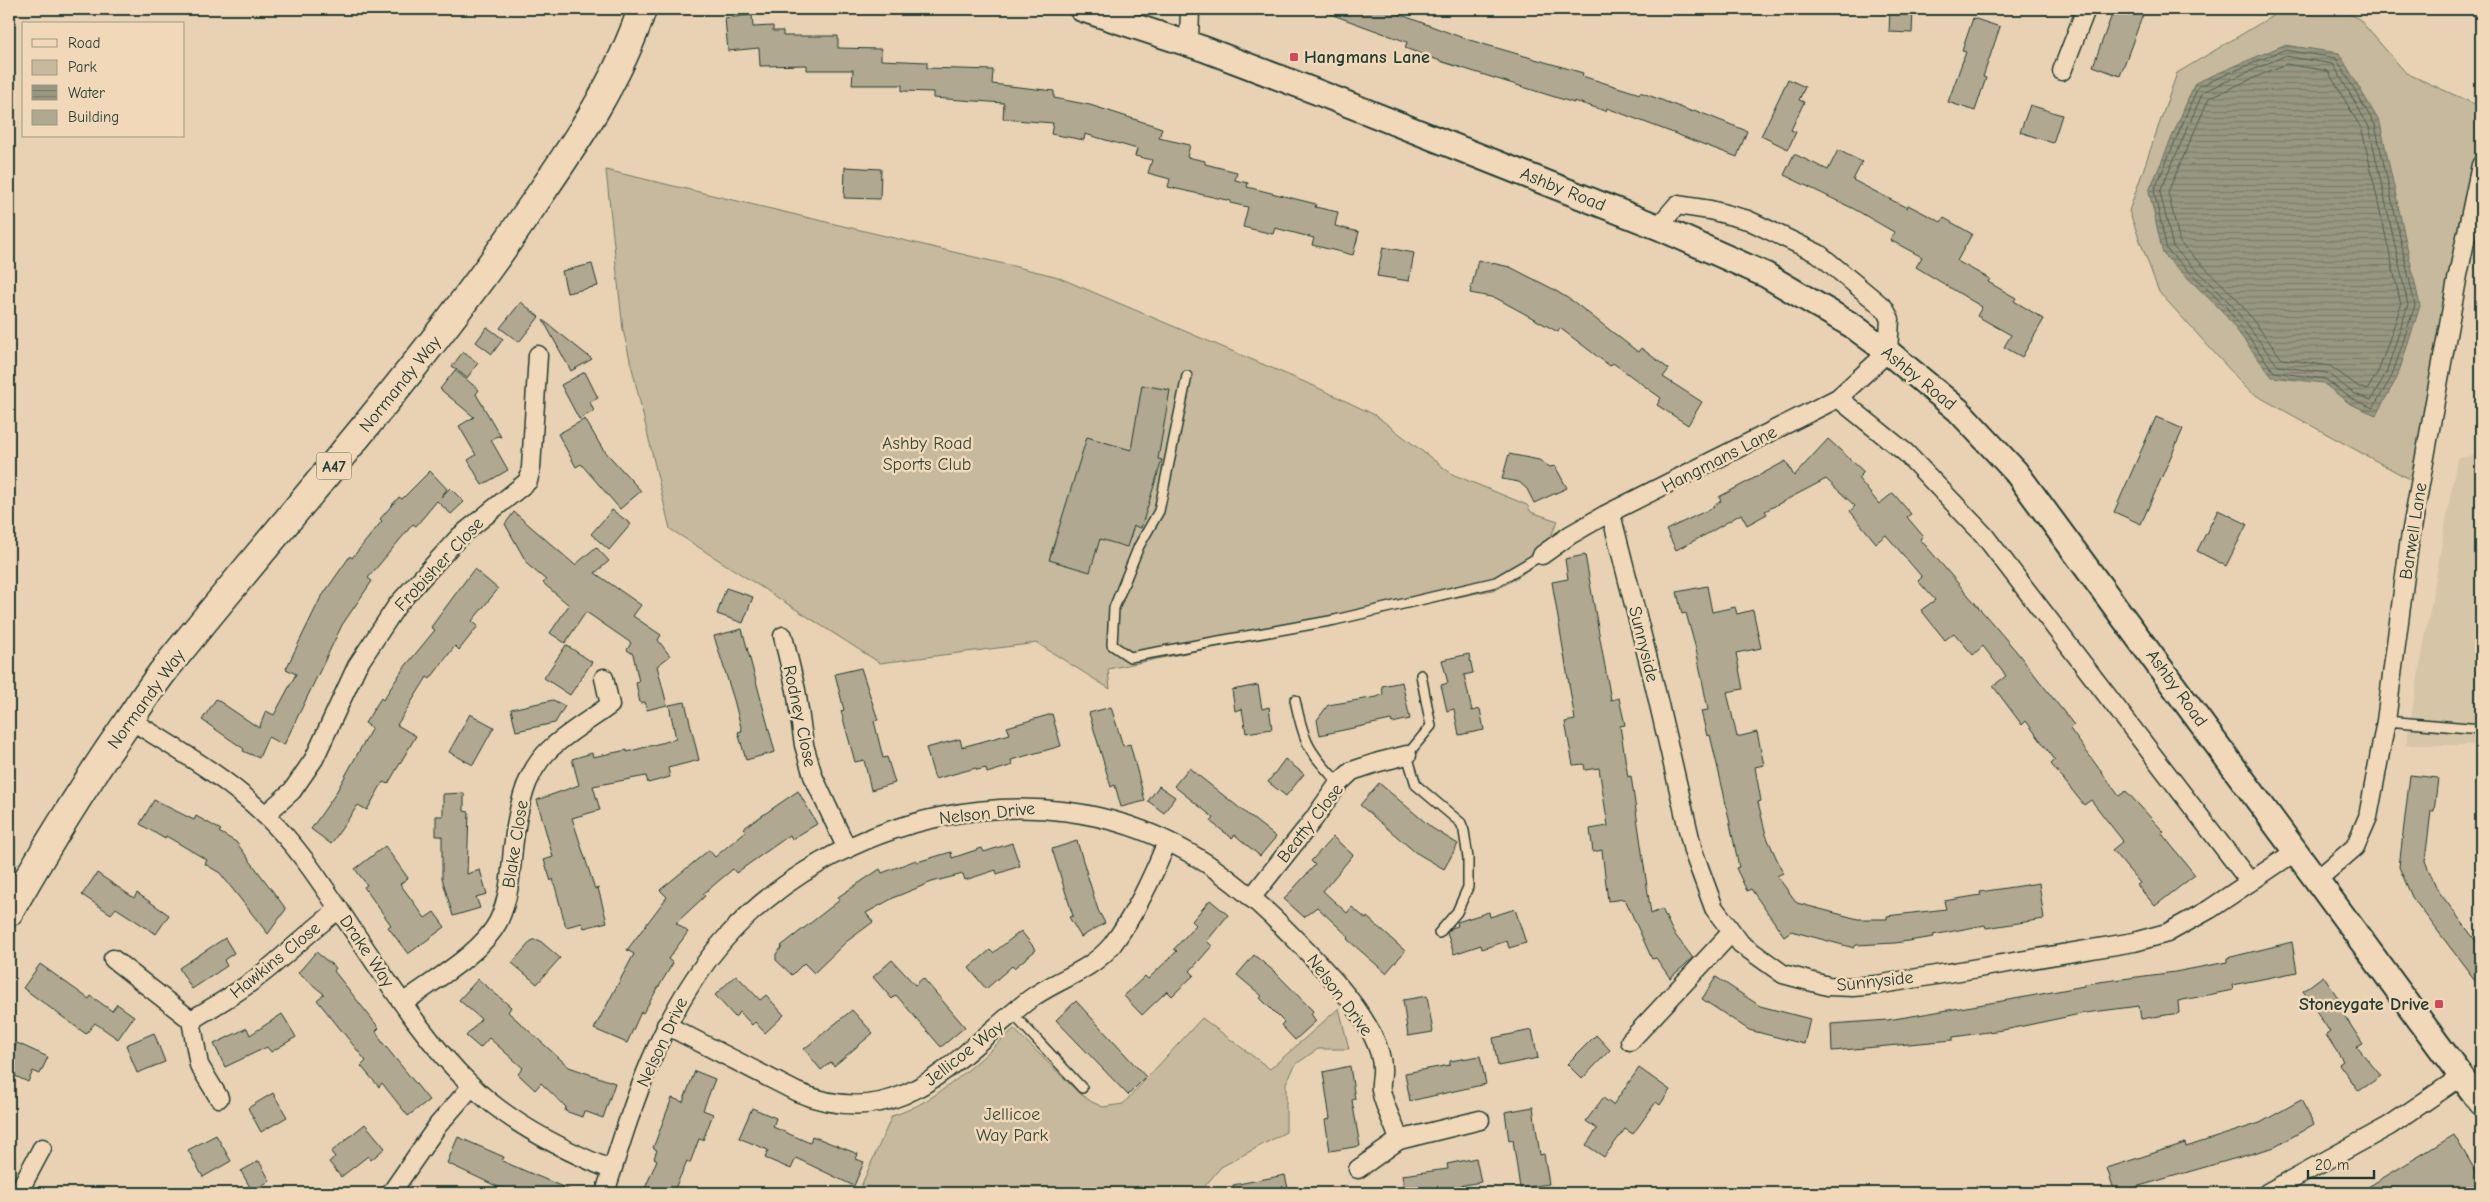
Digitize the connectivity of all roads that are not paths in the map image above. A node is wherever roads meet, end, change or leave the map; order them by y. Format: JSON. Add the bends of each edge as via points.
{"nodes":[{"id":1,"x":642,"y":9,"type":"edge"},
{"id":2,"x":1082,"y":9,"type":"edge"},
{"id":3,"x":1190,"y":9,"type":"edge"},
{"id":4,"x":2086,"y":9,"type":"edge"},
{"id":5,"x":1189,"y":44,"type":"junction"},
{"id":6,"x":2062,"y":71,"type":"dead end"},
{"id":7,"x":2481,"y":165,"type":"edge"},
{"id":8,"x":2475,"y":225,"type":"edge"},
{"id":9,"x":1658,"y":227,"type":"junction"},
{"id":10,"x":1888,"y":352,"type":"junction"},
{"id":11,"x":538,"y":355,"type":"dead end"},
{"id":12,"x":1187,"y":376,"type":"dead end"},
{"id":13,"x":1838,"y":398,"type":"junction"},
{"id":14,"x":1611,"y":514,"type":"junction"},
{"id":15,"x":1542,"y":555,"type":"joint"},
{"id":16,"x":782,"y":636,"type":"dead end"},
{"id":17,"x":1421,"y":674,"type":"dead end"},
{"id":18,"x":604,"y":678,"type":"dead end"},
{"id":19,"x":1295,"y":700,"type":"dead end"},
{"id":20,"x":129,"y":719,"type":"junction"},
{"id":21,"x":2386,"y":721,"type":"junction"},
{"id":22,"x":2481,"y":729,"type":"edge"},
{"id":23,"x":1407,"y":755,"type":"junction"},
{"id":24,"x":1339,"y":783,"type":"junction"},
{"id":25,"x":265,"y":815,"type":"junction"},
{"id":26,"x":1167,"y":842,"type":"junction"},
{"id":27,"x":847,"y":849,"type":"junction"},
{"id":28,"x":2296,"y":851,"type":"junction"},
{"id":29,"x":2318,"y":879,"type":"junction"},
{"id":30,"x":2250,"y":882,"type":"junction"},
{"id":31,"x":1251,"y":898,"type":"junction"},
{"id":32,"x":339,"y":910,"type":"junction"},
{"id":33,"x":9,"y":912,"type":"edge"},
{"id":34,"x":1439,"y":933,"type":"dead end"},
{"id":35,"x":1731,"y":933,"type":"junction"},
{"id":36,"x":113,"y":958,"type":"dead end"},
{"id":37,"x":402,"y":1003,"type":"junction"},
{"id":38,"x":1014,"y":1014,"type":"junction"},
{"id":39,"x":191,"y":1020,"type":"junction"},
{"id":40,"x":666,"y":1025,"type":"junction"},
{"id":41,"x":1630,"y":1041,"type":"dead end"},
{"id":42,"x":2462,"y":1076,"type":"junction"},
{"id":43,"x":472,"y":1086,"type":"junction"},
{"id":44,"x":1082,"y":1088,"type":"dead end"},
{"id":45,"x":219,"y":1098,"type":"dead end"},
{"id":46,"x":2481,"y":1102,"type":"edge"},
{"id":47,"x":1480,"y":1120,"type":"dead end"},
{"id":48,"x":1399,"y":1140,"type":"junction"},
{"id":49,"x":42,"y":1148,"type":"dead end"},
{"id":50,"x":1358,"y":1169,"type":"dead end"},
{"id":51,"x":612,"y":1170,"type":"junction"},
{"id":52,"x":18,"y":1193,"type":"edge"},
{"id":53,"x":391,"y":1193,"type":"edge"},
{"id":54,"x":605,"y":1193,"type":"edge"},
{"id":55,"x":2267,"y":1193,"type":"edge"}],
"edges":[{"from":1,"to":20,"type":"main road","name":"Normandy Way","number":"A47","via":[[607,88],[578,140],[500,254],[439,337],[164,671]]},
{"from":2,"to":5,"type":"main road","name":"Ashby Road"},
{"from":3,"to":5,"type":"street"},
{"from":4,"to":6,"type":"street"},
{"from":5,"to":9,"type":"main road","name":"Ashby Road"},
{"from":7,"to":8,"type":"street","name":"Barwell Lane"},
{"from":8,"to":21,"type":"street","name":"Barwell Lane","via":[[2409,545]]},
{"from":9,"to":10,"type":"main road","name":"Ashby Road","via":[[1766,274],[1853,326]]},
{"from":9,"to":10,"type":"street","via":[[1677,205],[1710,210],[1748,220],[1819,254],[1884,308],[1890,319]]},
{"from":10,"to":13,"type":"street","name":"Hangmans Lane"},
{"from":10,"to":28,"type":"main road","name":"Ashby Road","via":[[1958,410],[2016,472]]},
{"from":11,"to":25,"type":"street","name":"Frobisher Close","via":[[528,481],[459,537],[398,604],[357,666],[314,759],[292,791]]},
{"from":12,"to":15,"type":"lane","via":[[1159,511],[1139,546],[1114,608],[1112,645],[1130,657],[1335,620],[1496,582]]},
{"from":13,"to":14,"type":"street","name":"Hangmans Lane"},
{"from":13,"to":30,"type":"street","via":[[1906,453],[1984,534]]},
{"from":14,"to":15,"type":"street","name":"Hangmans Lane","via":[[1570,535]]},
{"from":14,"to":35,"type":"street","name":"Sunnyside","via":[[1693,850],[1714,908]]},
{"from":16,"to":27,"type":"street","name":"Rodney Close","via":[[813,776]]},
{"from":17,"to":23,"type":"lane","via":[[1431,726]]},
{"from":18,"to":37,"type":"street","name":"Blake Close","via":[[610,705],[548,751],[524,788],[506,902],[498,922],[480,945]]},
{"from":19,"to":24,"type":"lane","via":[[1304,740],[1318,762]]},
{"from":20,"to":25,"type":"street","name":"Drake Way","via":[[215,775]]},
{"from":20,"to":33,"type":"main road","name":"Normandy Way","number":"A47","via":[[56,830]]},
{"from":21,"to":22,"type":"lane"},
{"from":21,"to":29,"type":"street","name":"Barwell Lane","via":[[2368,817],[2356,847]]},
{"from":23,"to":24,"type":"street","name":"Beatty Close","via":[[1352,772]]},
{"from":23,"to":34,"type":"lane","via":[[1416,785],[1461,823],[1464,831],[1468,887],[1457,912]]},
{"from":24,"to":31,"type":"street","name":"Beatty Close"},
{"from":25,"to":32,"type":"street","name":"Drake Way","via":[[304,859]]},
{"from":26,"to":27,"type":"street","name":"Nelson Drive","via":[[1117,822],[1078,812],[1036,807],[981,810],[930,819]]},
{"from":26,"to":31,"type":"street","name":"Nelson Drive","via":[[1186,851]]},
{"from":26,"to":38,"type":"street","name":"Jellicoe Way","via":[[1139,904],[1111,946],[1086,966],[1045,988]]},
{"from":27,"to":40,"type":"street","name":"Nelson Drive","via":[[794,879],[760,905],[718,947]]},
{"from":28,"to":29,"type":"main road","name":"Ashby Road"},
{"from":28,"to":30,"type":"street","name":"Sunnyside"},
{"from":29,"to":42,"type":"main road","name":"Ashby Road"},
{"from":30,"to":35,"type":"street","name":"Sunnyside","via":[[2167,933],[2134,942],[1876,985],[1828,986],[1783,974],[1761,960]]},
{"from":31,"to":48,"type":"street","name":"Nelson Drive","via":[[1335,982],[1372,1035],[1382,1060],[1382,1093]]},
{"from":32,"to":37,"type":"street","name":"Drake Way"},
{"from":32,"to":39,"type":"street","name":"Hawkins Close","via":[[309,931],[269,969]]},
{"from":35,"to":41,"type":"street"},
{"from":36,"to":39,"type":"street"},
{"from":37,"to":43,"type":"street","name":"Drake Way"},
{"from":38,"to":40,"type":"street","name":"Jellicoe Way","via":[[926,1084],[892,1100],[858,1104],[820,1101],[797,1092]]},
{"from":38,"to":44,"type":"lane"},
{"from":39,"to":45,"type":"street","via":[[199,1066]]},
{"from":40,"to":51,"type":"street","name":"Nelson Drive","via":[[650,1059]]},
{"from":42,"to":46,"type":"main road","name":"Ashby Road"},
{"from":42,"to":55,"type":"street","via":[[2389,1126]]},
{"from":43,"to":51,"type":"street","name":"Drake Way","via":[[510,1116],[552,1142]]},
{"from":43,"to":53,"type":"street","via":[[438,1125]]},
{"from":47,"to":48,"type":"street"},
{"from":48,"to":50,"type":"street"},
{"from":49,"to":52,"type":"street"},
{"from":51,"to":54,"type":"street","name":"Nelson Drive"}]}
